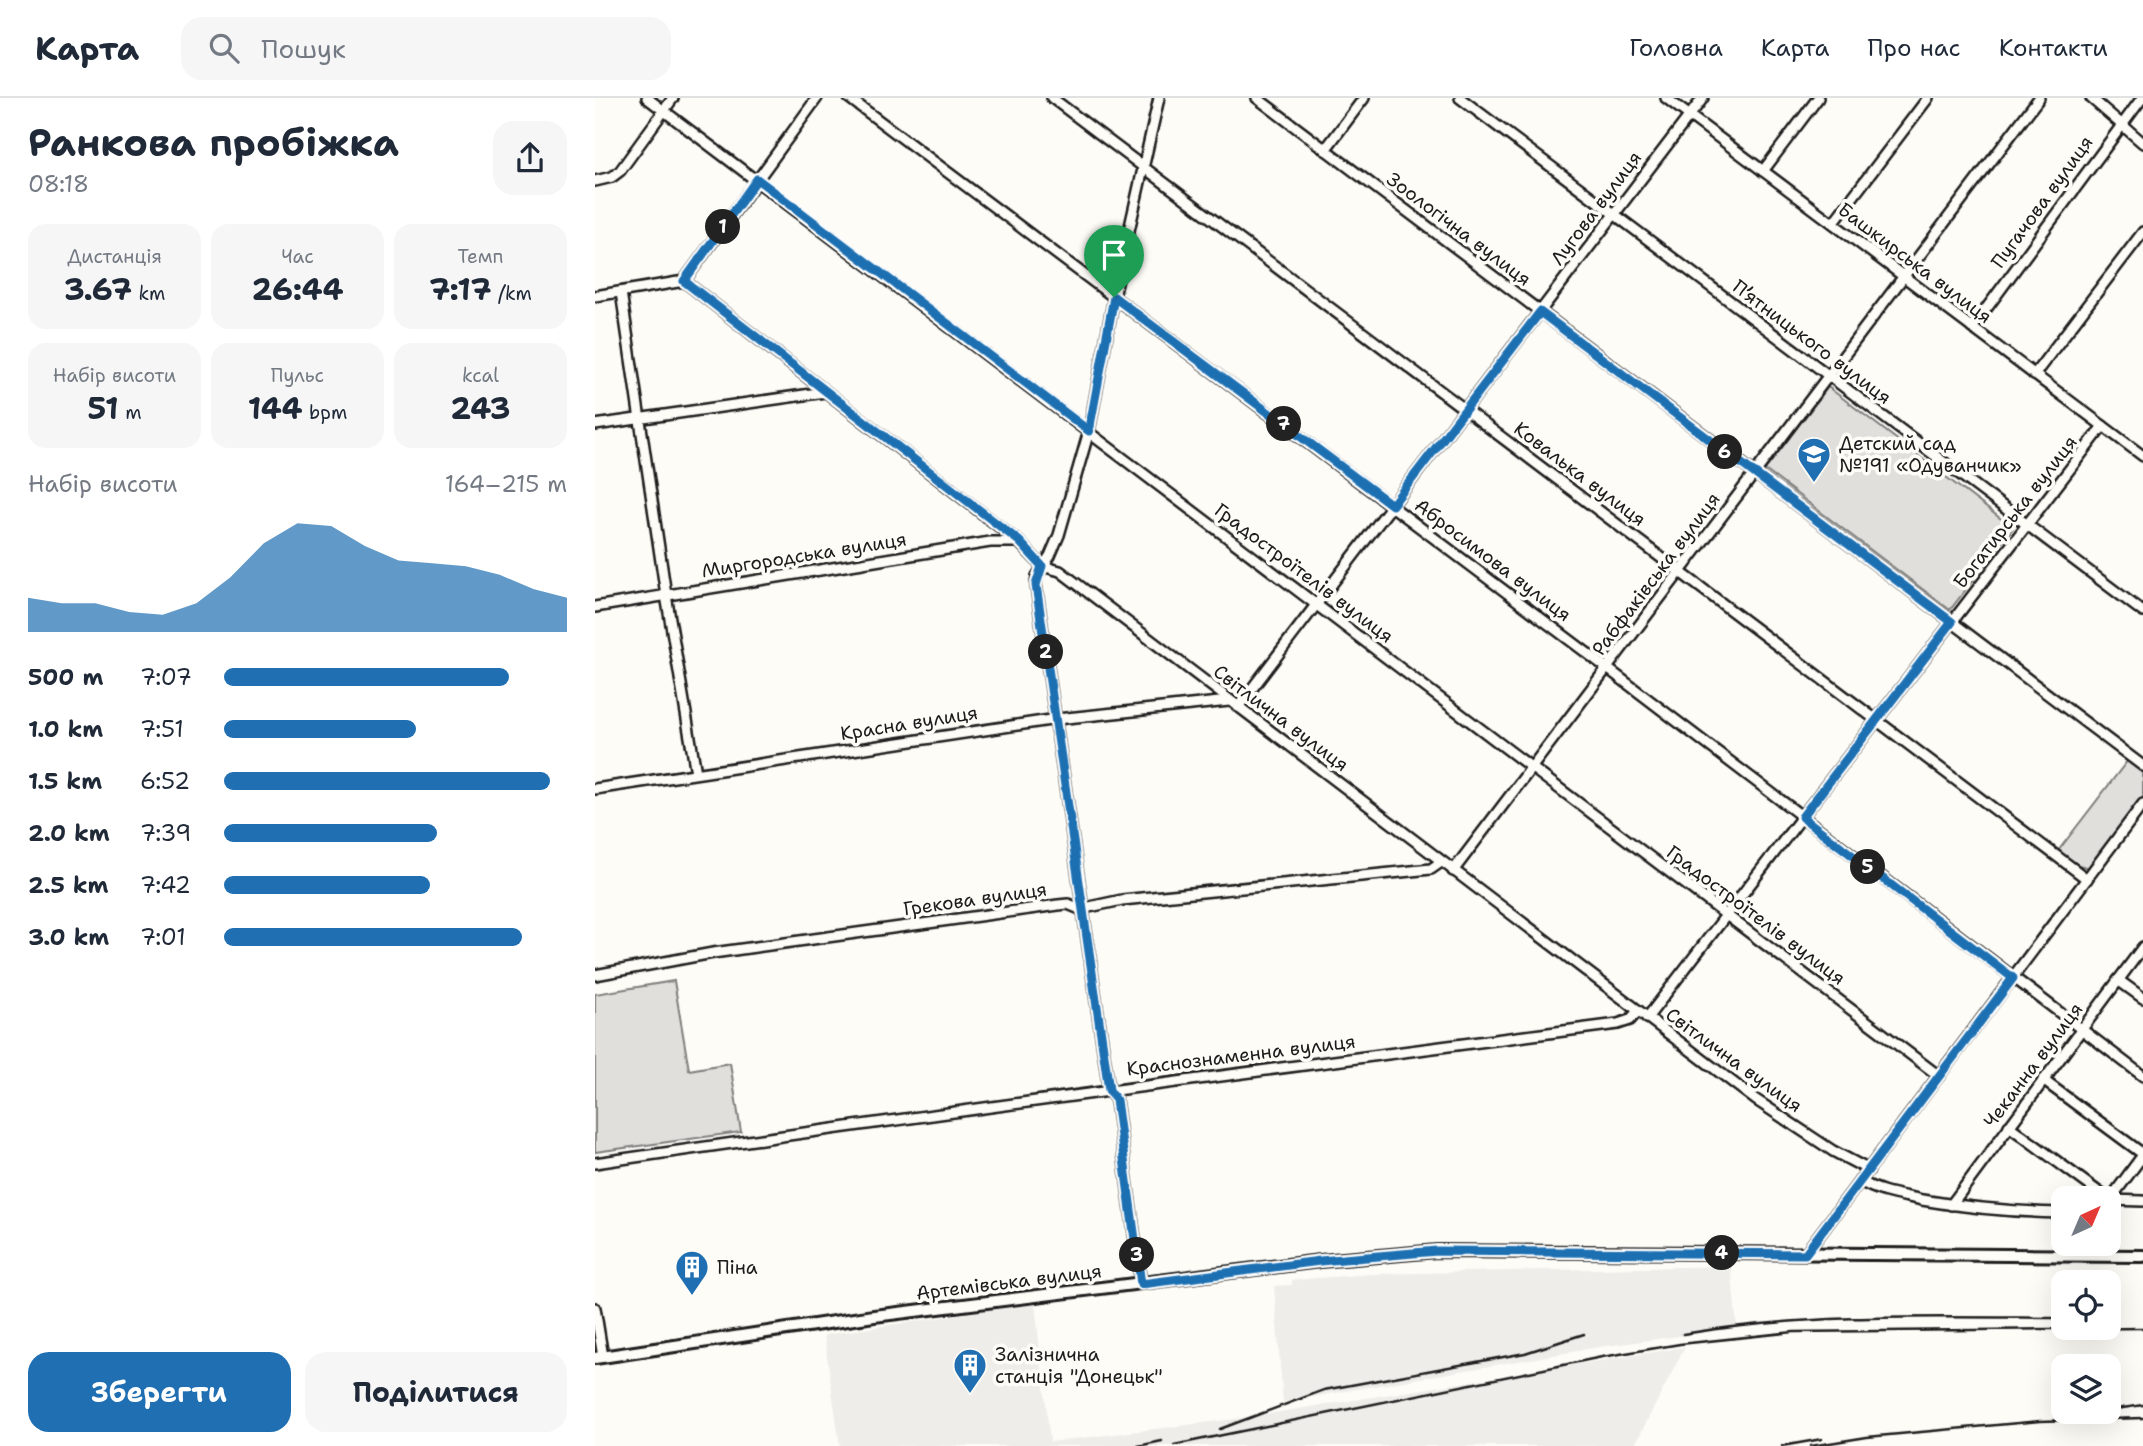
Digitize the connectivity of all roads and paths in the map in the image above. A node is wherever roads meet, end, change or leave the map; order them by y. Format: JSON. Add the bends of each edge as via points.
{"nodes":[{"id":1,"x":647,"y":98,"type":"edge"},
{"id":2,"x":673,"y":98,"type":"edge"},
{"id":3,"x":817,"y":98,"type":"edge"},
{"id":4,"x":849,"y":98,"type":"edge"},
{"id":5,"x":1052,"y":98,"type":"edge"},
{"id":6,"x":1159,"y":98,"type":"edge"},
{"id":7,"x":1257,"y":98,"type":"edge"},
{"id":8,"x":1364,"y":98,"type":"edge"},
{"id":9,"x":1460,"y":98,"type":"edge"},
{"id":10,"x":1666,"y":98,"type":"edge"},
{"id":11,"x":1703,"y":98,"type":"edge"},
{"id":12,"x":1818,"y":98,"type":"edge"},
{"id":13,"x":1928,"y":98,"type":"edge"},
{"id":14,"x":2039,"y":98,"type":"edge"},
{"id":15,"x":2091,"y":98,"type":"edge"},
{"id":16,"x":2142,"y":98,"type":"edge"},
{"id":17,"x":664,"y":110,"type":"junction"},
{"id":18,"x":1689,"y":116,"type":"junction"},
{"id":19,"x":2121,"y":125,"type":"junction"},
{"id":20,"x":2143,"y":143,"type":"edge"},
{"id":21,"x":1325,"y":149,"type":"junction"},
{"id":22,"x":1143,"y":167,"type":"junction"},
{"id":23,"x":1763,"y":171,"type":"junction"},
{"id":24,"x":757,"y":179,"type":"junction"},
{"id":25,"x":595,"y":181,"type":"edge"},
{"id":26,"x":1614,"y":215,"type":"junction"},
{"id":27,"x":1833,"y":223,"type":"junction"},
{"id":28,"x":2143,"y":232,"type":"edge"},
{"id":29,"x":1904,"y":276,"type":"junction"},
{"id":30,"x":684,"y":281,"type":"junction"},
{"id":31,"x":621,"y":292,"type":"junction"},
{"id":32,"x":595,"y":296,"type":"edge"},
{"id":33,"x":1114,"y":297,"type":"junction"},
{"id":34,"x":1540,"y":312,"type":"junction"},
{"id":35,"x":1972,"y":328,"type":"junction"},
{"id":36,"x":2034,"y":375,"type":"junction"},
{"id":37,"x":1828,"y":376,"type":"junction"},
{"id":38,"x":825,"y":392,"type":"junction"},
{"id":39,"x":1465,"y":410,"type":"junction"},
{"id":40,"x":639,"y":419,"type":"junction"},
{"id":41,"x":595,"y":425,"type":"edge"},
{"id":42,"x":2103,"y":426,"type":"junction"},
{"id":43,"x":1089,"y":431,"type":"junction"},
{"id":44,"x":2143,"y":456,"type":"edge"},
{"id":45,"x":1754,"y":473,"type":"junction"},
{"id":46,"x":1392,"y":505,"type":"junction"},
{"id":47,"x":2027,"y":525,"type":"junction"},
{"id":48,"x":1019,"y":541,"type":"junction"},
{"id":49,"x":1042,"y":566,"type":"junction"},
{"id":50,"x":1680,"y":572,"type":"junction"},
{"id":51,"x":666,"y":595,"type":"junction"},
{"id":52,"x":1317,"y":604,"type":"junction"},
{"id":53,"x":595,"y":607,"type":"edge"},
{"id":54,"x":2143,"y":612,"type":"edge"},
{"id":55,"x":1952,"y":622,"type":"junction"},
{"id":56,"x":1607,"y":667,"type":"junction"},
{"id":57,"x":1229,"y":701,"type":"junction"},
{"id":58,"x":1238,"y":708,"type":"junction"},
{"id":59,"x":1056,"y":719,"type":"junction"},
{"id":60,"x":1877,"y":720,"type":"junction"},
{"id":61,"x":2143,"y":766,"type":"edge"},
{"id":62,"x":1532,"y":767,"type":"junction"},
{"id":63,"x":696,"y":773,"type":"junction"},
{"id":64,"x":595,"y":789,"type":"edge"},
{"id":65,"x":2143,"y":804,"type":"edge"},
{"id":66,"x":1802,"y":817,"type":"junction"},
{"id":67,"x":1441,"y":862,"type":"junction"},
{"id":68,"x":1453,"y":871,"type":"junction"},
{"id":69,"x":2087,"y":879,"type":"junction"},
{"id":70,"x":1084,"y":909,"type":"junction"},
{"id":71,"x":1727,"y":915,"type":"junction"},
{"id":72,"x":2143,"y":947,"type":"edge"},
{"id":73,"x":595,"y":975,"type":"edge"},
{"id":74,"x":2013,"y":978,"type":"junction"},
{"id":75,"x":2118,"y":980,"type":"junction"},
{"id":76,"x":2143,"y":998,"type":"edge"},
{"id":77,"x":1638,"y":1011,"type":"junction"},
{"id":78,"x":1647,"y":1018,"type":"junction"},
{"id":79,"x":2081,"y":1030,"type":"junction"},
{"id":80,"x":1939,"y":1076,"type":"junction"},
{"id":81,"x":2143,"y":1076,"type":"edge"},
{"id":82,"x":2043,"y":1080,"type":"junction"},
{"id":83,"x":1109,"y":1090,"type":"junction"},
{"id":84,"x":2009,"y":1126,"type":"junction"},
{"id":85,"x":2143,"y":1155,"type":"edge"},
{"id":86,"x":595,"y":1163,"type":"edge"},
{"id":87,"x":1869,"y":1170,"type":"junction"},
{"id":88,"x":1860,"y":1181,"type":"junction"},
{"id":89,"x":2090,"y":1186,"type":"edge"},
{"id":90,"x":2120,"y":1186,"type":"edge"},
{"id":91,"x":2121,"y":1200,"type":"edge"},
{"id":92,"x":2143,"y":1201,"type":"edge"},
{"id":93,"x":1951,"y":1205,"type":"junction"},
{"id":94,"x":2051,"y":1213,"type":"edge"},
{"id":95,"x":2051,"y":1250,"type":"edge"},
{"id":96,"x":1805,"y":1254,"type":"junction"},
{"id":97,"x":2121,"y":1254,"type":"edge"},
{"id":98,"x":2143,"y":1256,"type":"edge"},
{"id":99,"x":1141,"y":1284,"type":"junction"},
{"id":100,"x":595,"y":1308,"type":"edge"},
{"id":101,"x":599,"y":1357,"type":"edge"}],
"edges":[{"from":1,"to":17,"type":"street","name":"Градостроїтелiв вулиця"},
{"from":2,"to":17,"type":"street"},
{"from":3,"to":24,"type":"street"},
{"from":4,"to":33,"type":"street","name":"Абросимова вулиця"},
{"from":5,"to":22,"type":"street","name":"Ковалька вулиця"},
{"from":6,"to":22,"type":"street"},
{"from":7,"to":21,"type":"street","name":"Зоологічна вулиця"},
{"from":8,"to":21,"type":"street"},
{"from":9,"to":26,"type":"street","name":"П’ятницького вулиця"},
{"from":10,"to":18,"type":"street","name":"Башкирська вулиця"},
{"from":11,"to":18,"type":"street","name":"Лугова вулиця"},
{"from":12,"to":23,"type":"street"},
{"from":13,"to":27,"type":"street"},
{"from":14,"to":29,"type":"street","name":"Рабфаківська вулиця"},
{"from":15,"to":19,"type":"street"},
{"from":16,"to":19,"type":"street","name":"Пугачова вулиця"},
{"from":17,"to":24,"type":"street","name":"Градостроїтелiв вулиця"},
{"from":17,"to":25,"type":"street","via":[[620,171]]},
{"from":18,"to":23,"type":"street","name":"Башкирська вулиця"},
{"from":18,"to":26,"type":"street","name":"Лугова вулиця"},
{"from":19,"to":20,"type":"street"},
{"from":19,"to":35,"type":"street","name":"Пугачова вулиця"},
{"from":21,"to":34,"type":"street","name":"Зоологічна вулиця"},
{"from":22,"to":33,"type":"street"},
{"from":22,"to":39,"type":"street","name":"Ковалька вулиця"},
{"from":23,"to":27,"type":"street","name":"Башкирська вулиця"},
{"from":24,"to":30,"type":"street"},
{"from":24,"to":43,"type":"street","name":"Градостроїтелiв вулиця"},
{"from":26,"to":34,"type":"street","name":"Лугова вулиця"},
{"from":26,"to":37,"type":"street","name":"П’ятницького вулиця"},
{"from":27,"to":29,"type":"street","name":"Башкирська вулиця"},
{"from":28,"to":36,"type":"street"},
{"from":29,"to":35,"type":"street","name":"Башкирська вулиця"},
{"from":29,"to":37,"type":"street","name":"Рабфаківська вулиця"},
{"from":30,"to":31,"type":"street"},
{"from":30,"to":38,"type":"street","name":"Світлична вулиця"},
{"from":31,"to":32,"type":"street"},
{"from":31,"to":40,"type":"street"},
{"from":33,"to":43,"type":"street"},
{"from":33,"to":46,"type":"street","name":"Абросимова вулиця"},
{"from":34,"to":39,"type":"street","name":"Лугова вулиця"},
{"from":34,"to":45,"type":"street","name":"Зоологічна вулиця"},
{"from":35,"to":36,"type":"street","name":"Башкирська вулиця"},
{"from":36,"to":42,"type":"street","name":"Башкирська вулиця"},
{"from":37,"to":45,"type":"street","name":"Рабфаківська вулиця"},
{"from":37,"to":47,"type":"street","name":"П’ятницького вулиця"},
{"from":38,"to":40,"type":"street"},
{"from":38,"to":48,"type":"street","name":"Світлична вулиця"},
{"from":39,"to":46,"type":"street","name":"Лугова вулиця"},
{"from":39,"to":50,"type":"street","name":"Ковалька вулиця"},
{"from":40,"to":41,"type":"street"},
{"from":40,"to":51,"type":"street"},
{"from":42,"to":44,"type":"street","name":"Башкирська вулиця"},
{"from":42,"to":47,"type":"street","name":"Богатирська вулиця"},
{"from":43,"to":49,"type":"street","via":[[1059,535]]},
{"from":43,"to":52,"type":"street","name":"Градостроїтелiв вулиця"},
{"from":45,"to":50,"type":"street","name":"Рабфаківська вулиця"},
{"from":45,"to":55,"type":"street","name":"Зоологічна вулиця"},
{"from":46,"to":52,"type":"street","name":"Лугова вулиця"},
{"from":46,"to":56,"type":"street","name":"Абросимова вулиця"},
{"from":47,"to":54,"type":"street","name":"П’ятницького вулиця"},
{"from":47,"to":55,"type":"street","name":"Богатирська вулиця"},
{"from":48,"to":49,"type":"street","name":"Світлична вулиця"},
{"from":48,"to":51,"type":"street","name":"Миргородська вулиця"},
{"from":49,"to":57,"type":"street","name":"Світлична вулиця","via":[[1060,572]]},
{"from":49,"to":59,"type":"street","via":[[1036,585]]},
{"from":50,"to":56,"type":"street","name":"Рабфаківська вулиця"},
{"from":50,"to":60,"type":"street","name":"Ковалька вулиця"},
{"from":51,"to":53,"type":"street","name":"Миргородська вулиця"},
{"from":51,"to":63,"type":"street"},
{"from":52,"to":58,"type":"street","name":"Лугова вулиця"},
{"from":52,"to":62,"type":"street","name":"Градостроїтелiв вулиця"},
{"from":55,"to":60,"type":"street","name":"Богатирська вулиця"},
{"from":55,"to":61,"type":"street","name":"Зоологічна вулиця"},
{"from":56,"to":62,"type":"street","name":"Рабфаківська вулиця"},
{"from":56,"to":66,"type":"street","name":"Абросимова вулиця"},
{"from":57,"to":58,"type":"street","name":"Світлична вулиця"},
{"from":57,"to":59,"type":"street","name":"Красна вулиця"},
{"from":58,"to":67,"type":"street","name":"Світлична вулиця"},
{"from":59,"to":63,"type":"street","name":"Красна вулиця"},
{"from":59,"to":70,"type":"street"},
{"from":60,"to":66,"type":"street","name":"Богатирська вулиця"},
{"from":60,"to":69,"type":"street","name":"Ковалька вулиця"},
{"from":62,"to":68,"type":"street","name":"Рабфаківська вулиця"},
{"from":62,"to":71,"type":"street","name":"Градостроїтелiв вулиця"},
{"from":63,"to":64,"type":"street","name":"Красна вулиця"},
{"from":65,"to":69,"type":"street"},
{"from":66,"to":71,"type":"street","name":"Богатирська вулиця"},
{"from":66,"to":74,"type":"street","name":"Абросимова вулиця"},
{"from":67,"to":68,"type":"street","name":"Світлична вулиця"},
{"from":67,"to":70,"type":"street","name":"Грекова вулиця","via":[[1430,869],[1122,900]]},
{"from":68,"to":77,"type":"street","name":"Світлична вулиця"},
{"from":69,"to":74,"type":"street"},
{"from":70,"to":73,"type":"street","name":"Грекова вулиця","via":[[1058,905],[723,952]]},
{"from":70,"to":83,"type":"street"},
{"from":71,"to":78,"type":"street","name":"Богатирська вулиця"},
{"from":71,"to":80,"type":"street","name":"Градостроїтелiв вулиця"},
{"from":72,"to":75,"type":"street","name":"Чеканна вулиця"},
{"from":74,"to":79,"type":"street","name":"Абросимова вулиця"},
{"from":74,"to":80,"type":"street"},
{"from":75,"to":76,"type":"street"},
{"from":75,"to":79,"type":"street","name":"Чеканна вулиця"},
{"from":77,"to":78,"type":"street","name":"Світлична вулиця"},
{"from":77,"to":83,"type":"street","name":"Краснознаменна вулиця","via":[[1618,1024]]},
{"from":78,"to":87,"type":"street","name":"Світлична вулиця","via":[[1756,1100]]},
{"from":79,"to":81,"type":"street","name":"Абросимова вулиця"},
{"from":79,"to":82,"type":"street","name":"Чеканна вулиця"},
{"from":80,"to":87,"type":"street"},
{"from":82,"to":84,"type":"street","name":"Чеканна вулиця"},
{"from":82,"to":85,"type":"street"},
{"from":83,"to":86,"type":"street","name":"Краснознаменна вулиця"},
{"from":83,"to":99,"type":"street","via":[[1116,1100]]},
{"from":84,"to":89,"type":"street"},
{"from":84,"to":93,"type":"street","name":"Чеканна вулиця"},
{"from":85,"to":90,"type":"street"},
{"from":87,"to":88,"type":"street"},
{"from":88,"to":93,"type":"street","via":[[1877,1191]]},
{"from":88,"to":96,"type":"street"},
{"from":91,"to":92,"type":"street"},
{"from":93,"to":94,"type":"street"},
{"from":95,"to":96,"type":"main road","name":"Артемівська вулиця"},
{"from":96,"to":99,"type":"main road","name":"Артемівська вулиця","via":[[1437,1251]]},
{"from":97,"to":98,"type":"main road","name":"Артемівська вулиця"},
{"from":99,"to":101,"type":"main road","name":"Артемівська вулиця","via":[[854,1318]]},
{"from":100,"to":101,"type":"street"}]}
